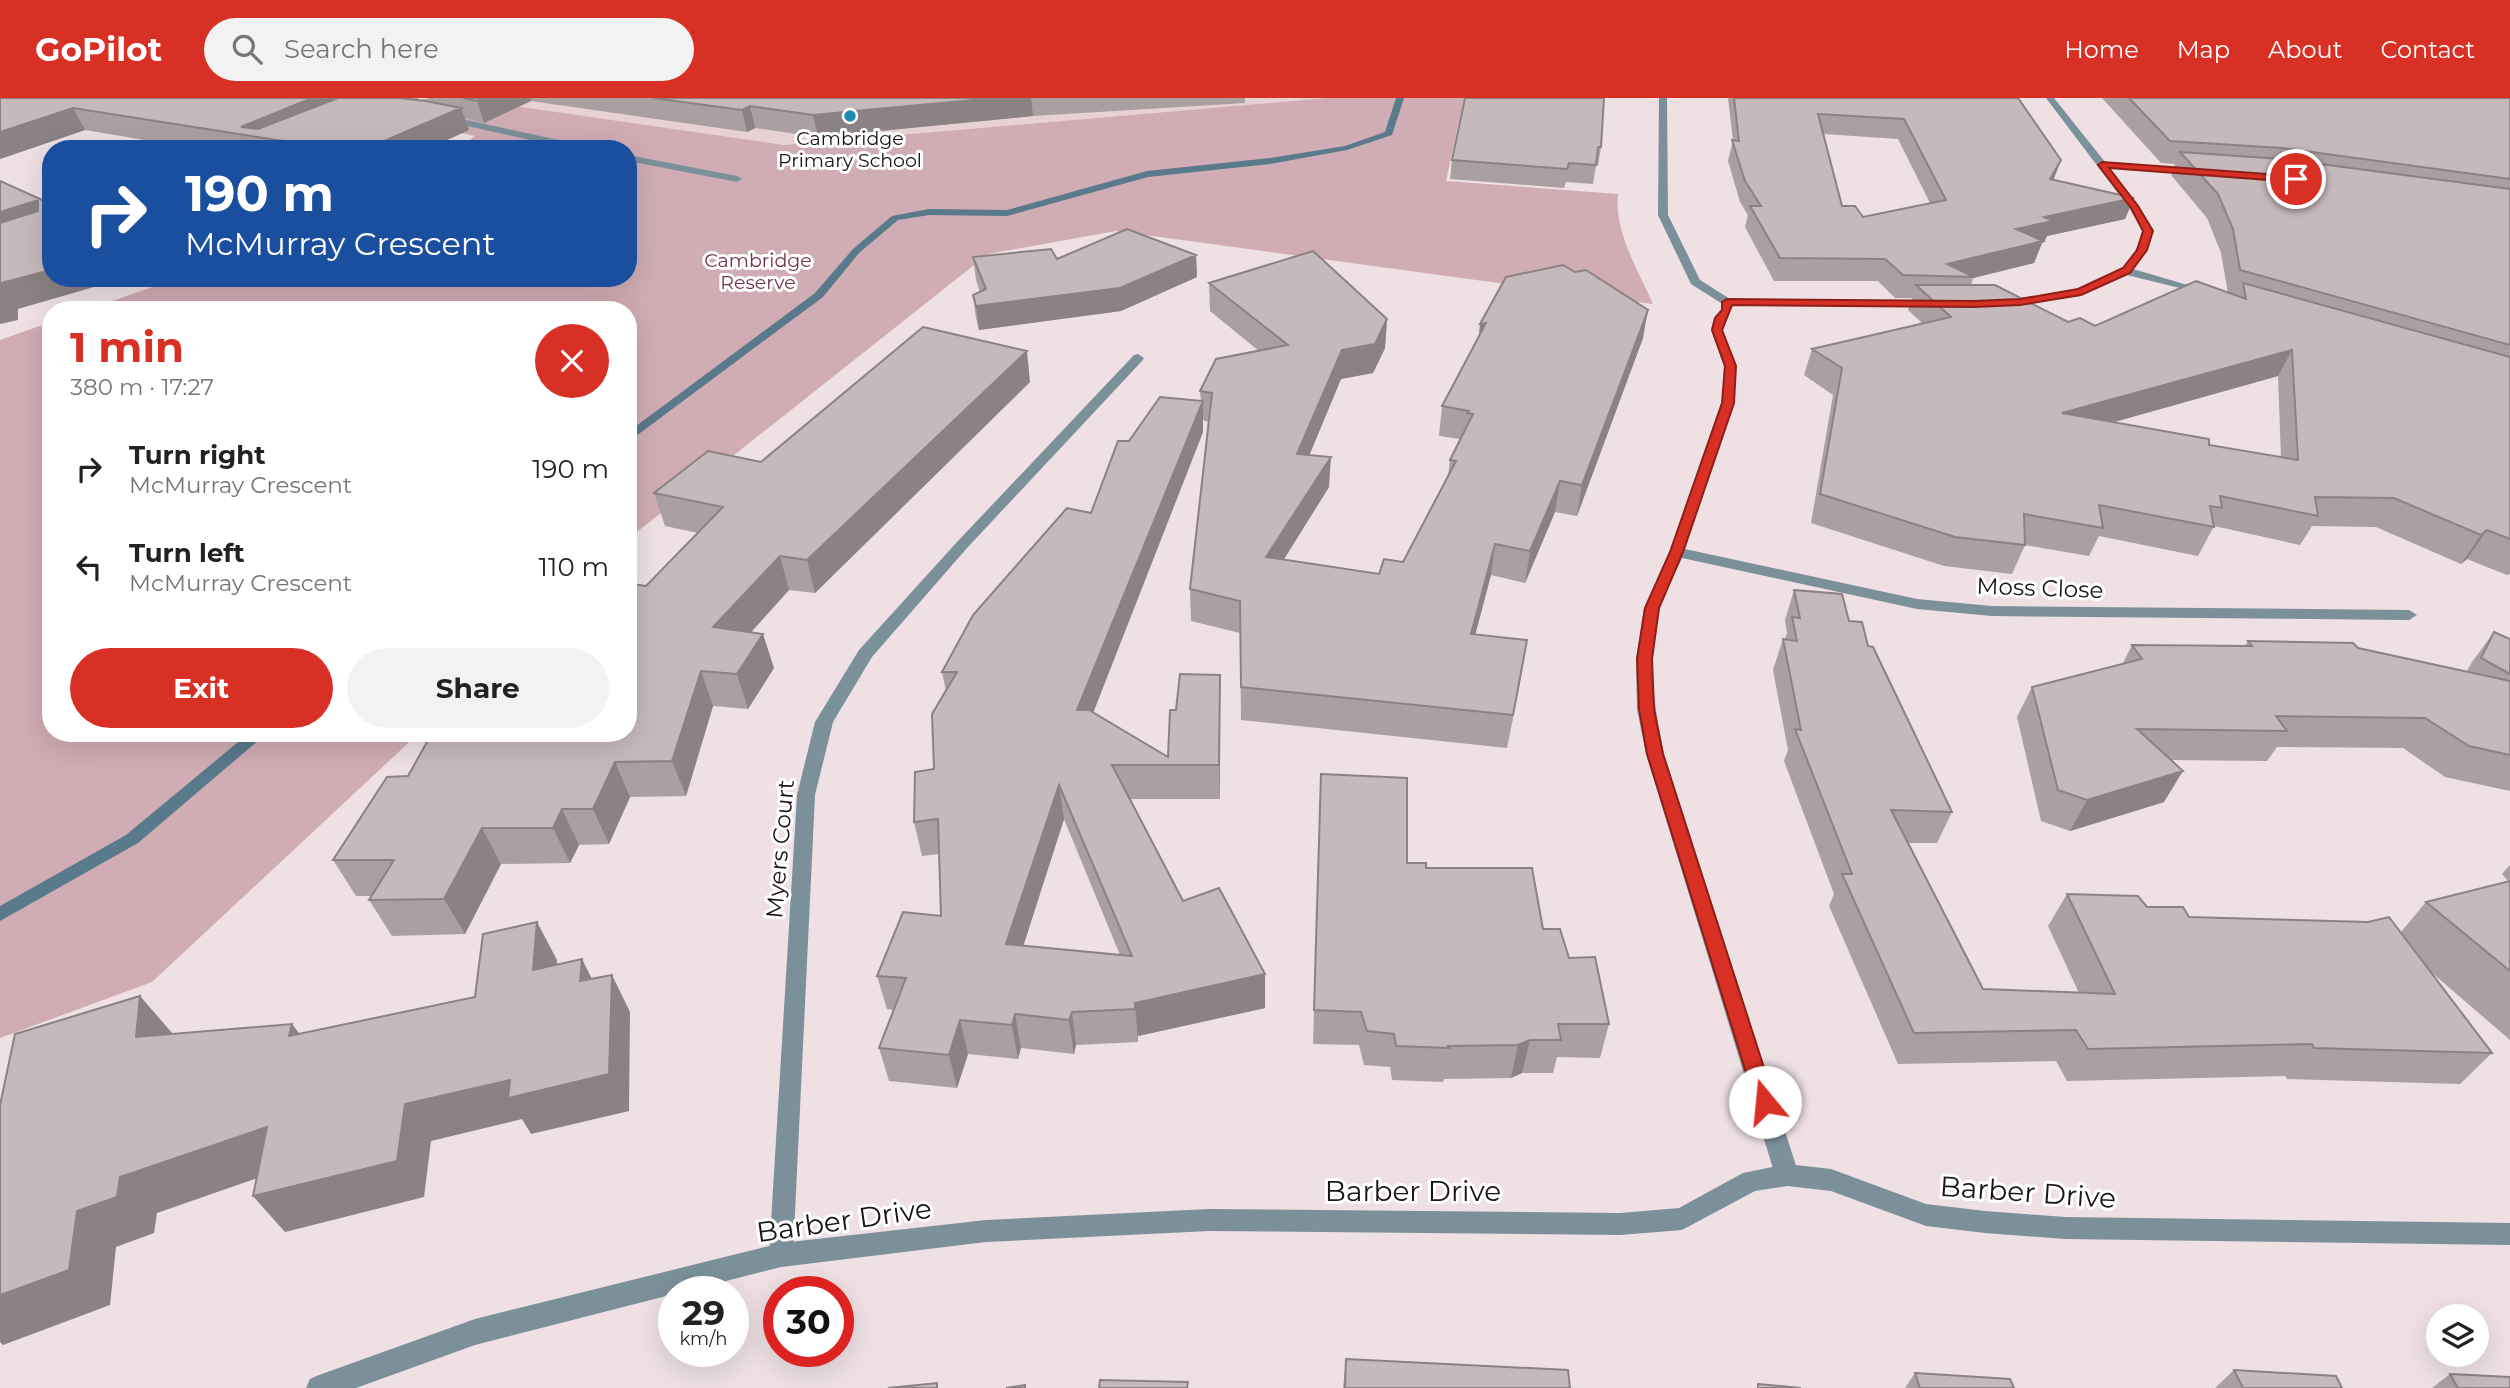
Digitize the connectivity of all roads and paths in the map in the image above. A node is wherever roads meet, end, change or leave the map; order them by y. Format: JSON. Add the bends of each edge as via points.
{"nodes":[{"id":1,"x":1663,"y":98,"type":"edge"},
{"id":2,"x":2050,"y":98,"type":"edge"},
{"id":3,"x":435,"y":117,"type":"edge"},
{"id":4,"x":544,"y":140,"type":"edge"},
{"id":5,"x":637,"y":160,"type":"edge"},
{"id":6,"x":2102,"y":165,"type":"junction"},
{"id":7,"x":2206,"y":172,"type":"edge"},
{"id":8,"x":737,"y":179,"type":"dead end"},
{"id":9,"x":2126,"y":271,"type":"junction"},
{"id":10,"x":2219,"y":298,"type":"edge"},
{"id":11,"x":1727,"y":302,"type":"junction"},
{"id":12,"x":1997,"y":303,"type":"edge"},
{"id":13,"x":1947,"y":304,"type":"edge"},
{"id":14,"x":1138,"y":358,"type":"dead end"},
{"id":15,"x":1677,"y":552,"type":"junction"},
{"id":16,"x":2409,"y":615,"type":"dead end"},
{"id":17,"x":1787,"y":1175,"type":"junction"},
{"id":18,"x":2510,"y":1234,"type":"edge"},
{"id":19,"x":781,"y":1255,"type":"junction"},
{"id":20,"x":319,"y":1388,"type":"edge"}],
"edges":[{"from":1,"to":11,"type":"street","via":[[1663,215],[1695,282]]},
{"from":2,"to":6,"type":"street"},
{"from":3,"to":4,"type":"street"},
{"from":5,"to":8,"type":"street"},
{"from":6,"to":7,"type":"street"},
{"from":6,"to":9,"type":"street","via":[[2148,231],[2142,250]]},
{"from":9,"to":10,"type":"street"},
{"from":9,"to":12,"type":"street","via":[[2081,292]]},
{"from":11,"to":13,"type":"street"},
{"from":11,"to":15,"type":"street","via":[[1717,330],[1730,366],[1728,403]]},
{"from":14,"to":19,"type":"street","name":"Myers Court","via":[[865,654],[824,722],[806,795]]},
{"from":15,"to":16,"type":"street","name":"Moss Close","via":[[1917,604],[1980,610]]},
{"from":15,"to":17,"type":"street","via":[[1652,608],[1644,659],[1646,709],[1655,754]]},
{"from":17,"to":18,"type":"street","name":"Barber Drive","via":[[1831,1180],[1926,1215],[1985,1222],[2078,1228]]},
{"from":17,"to":19,"type":"street","name":"Barber Drive","via":[[1751,1181],[1682,1219],[1629,1224],[1209,1220],[986,1231]]},
{"from":19,"to":20,"type":"street","name":"Barber Drive","via":[[475,1332]]}]}
